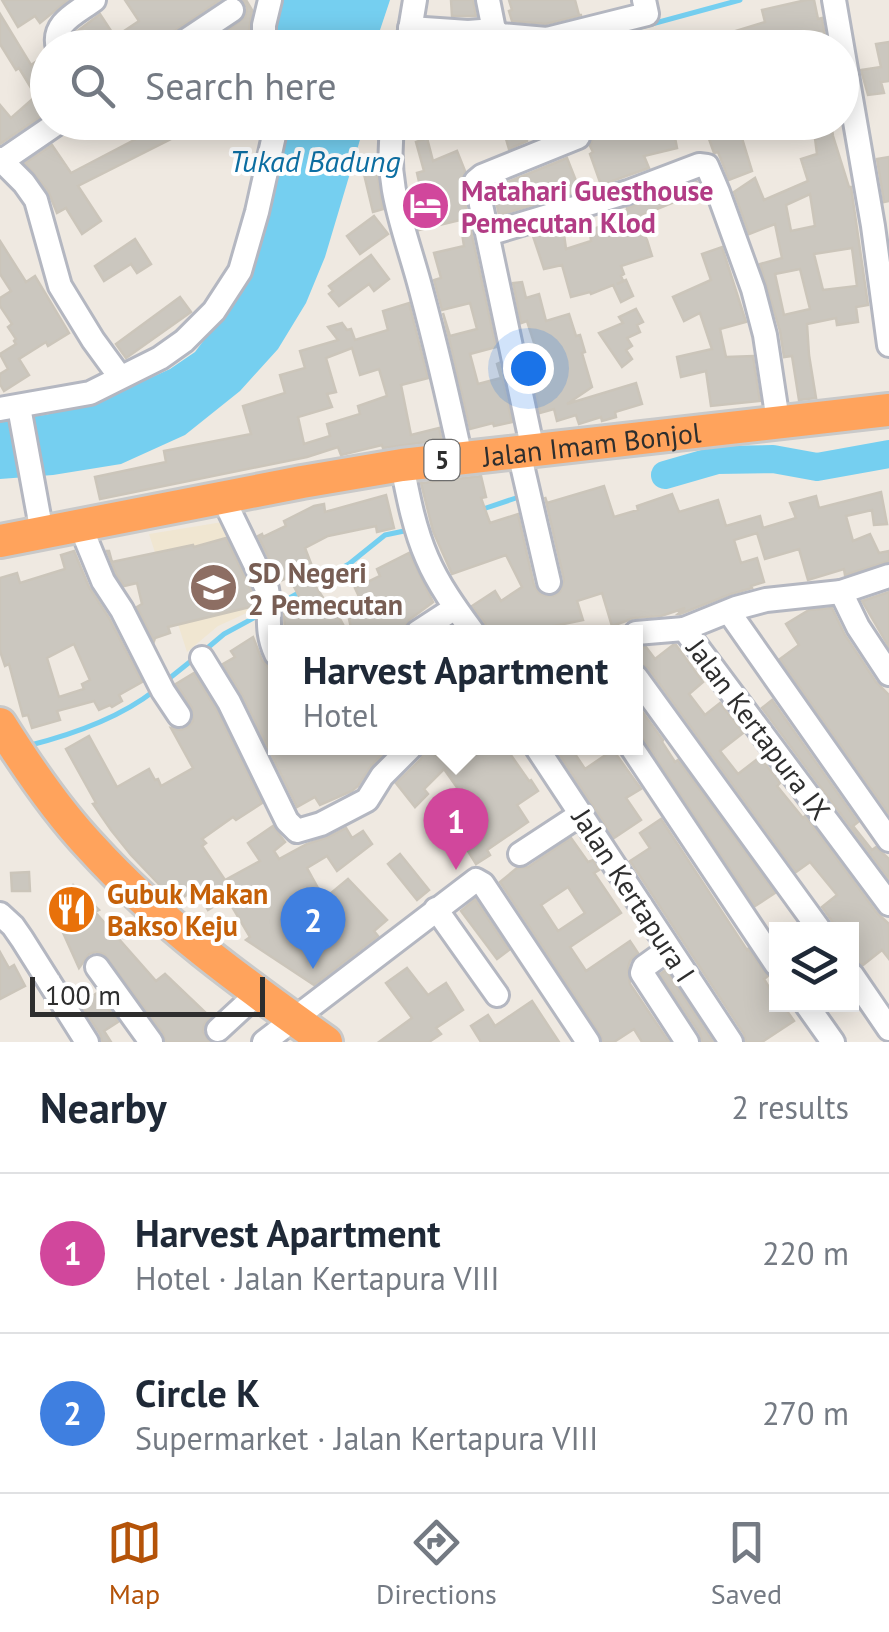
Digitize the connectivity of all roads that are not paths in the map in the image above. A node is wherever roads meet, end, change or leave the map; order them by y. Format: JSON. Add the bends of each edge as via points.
{"nodes":[{"id":1,"x":94,"y":0,"type":"edge"},
{"id":2,"x":415,"y":0,"type":"edge"},
{"id":3,"x":488,"y":0,"type":"edge"},
{"id":4,"x":834,"y":0,"type":"edge"},
{"id":5,"x":646,"y":7,"type":"edge"},
{"id":6,"x":232,"y":10,"type":"dead end"},
{"id":7,"x":58,"y":30,"type":"edge"},
{"id":8,"x":202,"y":30,"type":"edge"},
{"id":9,"x":410,"y":30,"type":"edge"},
{"id":10,"x":494,"y":30,"type":"edge"},
{"id":11,"x":576,"y":30,"type":"edge"},
{"id":12,"x":839,"y":30,"type":"edge"},
{"id":13,"x":32,"y":140,"type":"edge"},
{"id":14,"x":273,"y":140,"type":"edge"},
{"id":15,"x":392,"y":140,"type":"edge"},
{"id":16,"x":571,"y":140,"type":"edge"},
{"id":17,"x":858,"y":140,"type":"edge"},
{"id":18,"x":1,"y":160,"type":"edge"},
{"id":19,"x":488,"y":234,"type":"junction"},
{"id":20,"x":889,"y":345,"type":"edge"},
{"id":21,"x":120,"y":377,"type":"junction"},
{"id":22,"x":13,"y":409,"type":"edge"},
{"id":23,"x":889,"y":410,"type":"edge"},
{"id":24,"x":778,"y":421,"type":"junction"},
{"id":25,"x":461,"y":458,"type":"junction"},
{"id":26,"x":402,"y":465,"type":"junction"},
{"id":27,"x":527,"y":469,"type":"junction"},
{"id":28,"x":224,"y":498,"type":"junction"},
{"id":29,"x":80,"y":526,"type":"junction"},
{"id":30,"x":42,"y":533,"type":"junction"},
{"id":31,"x":0,"y":541,"type":"edge"},
{"id":32,"x":889,"y":576,"type":"edge"},
{"id":33,"x":549,"y":582,"type":"dead end"},
{"id":34,"x":840,"y":592,"type":"junction"},
{"id":35,"x":455,"y":608,"type":"junction"},
{"id":36,"x":729,"y":612,"type":"junction"},
{"id":37,"x":270,"y":625,"type":"edge"},
{"id":38,"x":429,"y":625,"type":"edge"},
{"id":39,"x":468,"y":625,"type":"edge"},
{"id":40,"x":684,"y":629,"type":"junction"},
{"id":41,"x":643,"y":632,"type":"edge"},
{"id":42,"x":202,"y":658,"type":"dead end"},
{"id":43,"x":889,"y":674,"type":"edge"},
{"id":44,"x":643,"y":687,"type":"edge"},
{"id":45,"x":179,"y":715,"type":"dead end"},
{"id":46,"x":0,"y":725,"type":"edge"},
{"id":47,"x":403,"y":755,"type":"edge"},
{"id":48,"x":542,"y":755,"type":"edge"},
{"id":49,"x":637,"y":755,"type":"edge"},
{"id":50,"x":580,"y":814,"type":"junction"},
{"id":51,"x":889,"y":840,"type":"edge"},
{"id":52,"x":520,"y":854,"type":"dead end"},
{"id":53,"x":889,"y":904,"type":"edge"},
{"id":54,"x":436,"y":909,"type":"junction"},
{"id":55,"x":0,"y":914,"type":"edge"},
{"id":56,"x":813,"y":922,"type":"edge"},
{"id":57,"x":669,"y":949,"type":"junction"},
{"id":58,"x":769,"y":954,"type":"edge"},
{"id":59,"x":98,"y":967,"type":"dead end"},
{"id":60,"x":859,"y":985,"type":"edge"},
{"id":61,"x":258,"y":992,"type":"junction"},
{"id":62,"x":497,"y":995,"type":"dead end"},
{"id":63,"x":812,"y":1012,"type":"edge"},
{"id":64,"x":294,"y":1019,"type":"junction"},
{"id":65,"x":218,"y":1030,"type":"dead end"},
{"id":66,"x":889,"y":1030,"type":"edge"},
{"id":67,"x":86,"y":1042,"type":"edge"},
{"id":68,"x":152,"y":1042,"type":"edge"},
{"id":69,"x":264,"y":1042,"type":"edge"},
{"id":70,"x":326,"y":1042,"type":"edge"},
{"id":71,"x":588,"y":1042,"type":"edge"},
{"id":72,"x":687,"y":1042,"type":"edge"},
{"id":73,"x":731,"y":1042,"type":"edge"},
{"id":74,"x":833,"y":1042,"type":"edge"}],
"edges":[{"from":1,"to":7,"type":"street"},
{"from":2,"to":9,"type":"street"},
{"from":3,"to":10,"type":"street"},
{"from":4,"to":12,"type":"street"},
{"from":5,"to":11,"type":"street"},
{"from":6,"to":8,"type":"street"},
{"from":13,"to":18,"type":"street"},
{"from":14,"to":21,"type":"street","via":[[240,271],[184,341]]},
{"from":15,"to":25,"type":"street","via":[[394,193]]},
{"from":16,"to":19,"type":"street","via":[[478,178]]},
{"from":17,"to":20,"type":"street"},
{"from":18,"to":21,"type":"street","via":[[36,200],[60,286]]},
{"from":19,"to":24,"type":"street","via":[[704,165],[753,289]]},
{"from":19,"to":27,"type":"street"},
{"from":21,"to":22,"type":"street","via":[[90,393]]},
{"from":22,"to":30,"type":"street"},
{"from":23,"to":24,"type":"highway","name":"Jalan Imam Bonjol","number":"5"},
{"from":24,"to":27,"type":"highway","name":"Jalan Imam Bonjol","number":"5","via":[[656,438]]},
{"from":25,"to":26,"type":"highway","name":"Jalan Imam Bonjol","number":"5"},
{"from":25,"to":27,"type":"highway","name":"Jalan Imam Bonjol","number":"5"},
{"from":26,"to":28,"type":"highway","name":"Jalan Imam Bonjol","number":"5"},
{"from":26,"to":35,"type":"street","via":[[416,529]]},
{"from":27,"to":33,"type":"street"},
{"from":28,"to":29,"type":"highway","name":"Jalan Imam Bonjol","number":"5"},
{"from":28,"to":37,"type":"street","via":[[263,579]]},
{"from":29,"to":30,"type":"highway","name":"Jalan Imam Bonjol","number":"5"},
{"from":29,"to":45,"type":"street","via":[[96,568]]},
{"from":30,"to":31,"type":"highway","name":"Jalan Imam Bonjol","number":"5"},
{"from":32,"to":34,"type":"street","name":"Jalan Kertapura IX"},
{"from":34,"to":36,"type":"street","name":"Jalan Kertapura IX","via":[[766,600]]},
{"from":34,"to":43,"type":"street"},
{"from":35,"to":38,"type":"street"},
{"from":35,"to":39,"type":"street"},
{"from":36,"to":40,"type":"street","name":"Jalan Kertapura IX"},
{"from":36,"to":51,"type":"street"},
{"from":40,"to":41,"type":"street"},
{"from":40,"to":53,"type":"street","name":"Jalan Kertapura IX"},
{"from":42,"to":47,"type":"street","via":[[297,831],[367,800]]},
{"from":44,"to":56,"type":"street"},
{"from":46,"to":61,"type":"highway","via":[[114,872]]},
{"from":48,"to":50,"type":"street","name":"Jalan Kertapura I"},
{"from":49,"to":58,"type":"street"},
{"from":50,"to":52,"type":"street"},
{"from":50,"to":57,"type":"street","name":"Jalan Kertapura I"},
{"from":54,"to":62,"type":"street"},
{"from":54,"to":64,"type":"street"},
{"from":54,"to":71,"type":"street","via":[[473,880],[482,884]]},
{"from":55,"to":67,"type":"street"},
{"from":57,"to":72,"type":"street","via":[[642,973]]},
{"from":57,"to":73,"type":"street","name":"Jalan Kertapura I"},
{"from":59,"to":68,"type":"street"},
{"from":60,"to":66,"type":"street"},
{"from":61,"to":64,"type":"highway"},
{"from":61,"to":65,"type":"street"},
{"from":63,"to":74,"type":"street"},
{"from":64,"to":69,"type":"street"},
{"from":64,"to":70,"type":"highway"}]}
